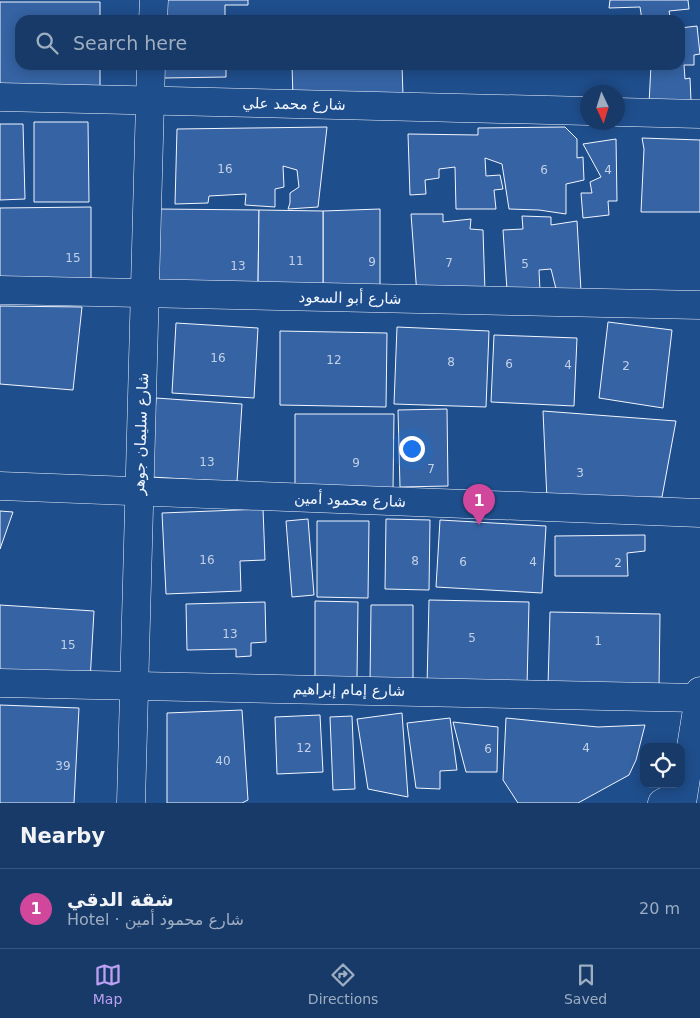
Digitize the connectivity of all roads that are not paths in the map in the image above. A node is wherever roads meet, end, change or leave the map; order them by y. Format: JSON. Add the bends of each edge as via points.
{"nodes":[{"id":1,"x":154,"y":0,"type":"edge"},
{"id":2,"x":153,"y":15,"type":"edge"},
{"id":3,"x":151,"y":70,"type":"edge"},
{"id":4,"x":0,"y":97,"type":"edge"},
{"id":5,"x":150,"y":100,"type":"junction"},
{"id":6,"x":580,"y":111,"type":"edge"},
{"id":7,"x":625,"y":112,"type":"edge"},
{"id":8,"x":700,"y":114,"type":"edge"},
{"id":9,"x":0,"y":290,"type":"edge"},
{"id":10,"x":146,"y":293,"type":"junction"},
{"id":11,"x":700,"y":305,"type":"edge"},
{"id":12,"x":0,"y":486,"type":"edge"},
{"id":13,"x":140,"y":492,"type":"junction"},
{"id":14,"x":700,"y":513,"type":"edge"},
{"id":15,"x":0,"y":683,"type":"edge"},
{"id":16,"x":134,"y":686,"type":"junction"},
{"id":17,"x":699,"y":694,"type":"edge"},
{"id":18,"x":676,"y":799,"type":"edge"},
{"id":19,"x":131,"y":803,"type":"edge"}],
"edges":[{"from":1,"to":2,"type":"street"},
{"from":3,"to":5,"type":"street","name":"شارع سليمان جوهر"},
{"from":4,"to":5,"type":"street","name":"شارع محمد علي"},
{"from":5,"to":6,"type":"street","name":"شارع محمد علي"},
{"from":5,"to":10,"type":"street","name":"شارع سليمان جوهر"},
{"from":7,"to":8,"type":"street"},
{"from":9,"to":10,"type":"street","name":"شارع أبو السعود"},
{"from":10,"to":11,"type":"street","name":"شارع أبو السعود"},
{"from":10,"to":13,"type":"street","name":"شارع سليمان جوهر"},
{"from":12,"to":13,"type":"street","name":"شارع محمود أمين"},
{"from":13,"to":14,"type":"street","name":"شارع محمود أمين"},
{"from":13,"to":16,"type":"street","name":"شارع سليمان جوهر"},
{"from":15,"to":16,"type":"street","name":"شارع إمام إبراهيم"},
{"from":16,"to":17,"type":"street","name":"شارع إمام إبراهيم"},
{"from":16,"to":19,"type":"street","name":"شارع سليمان جوهر"},
{"from":17,"to":18,"type":"street"}]}
